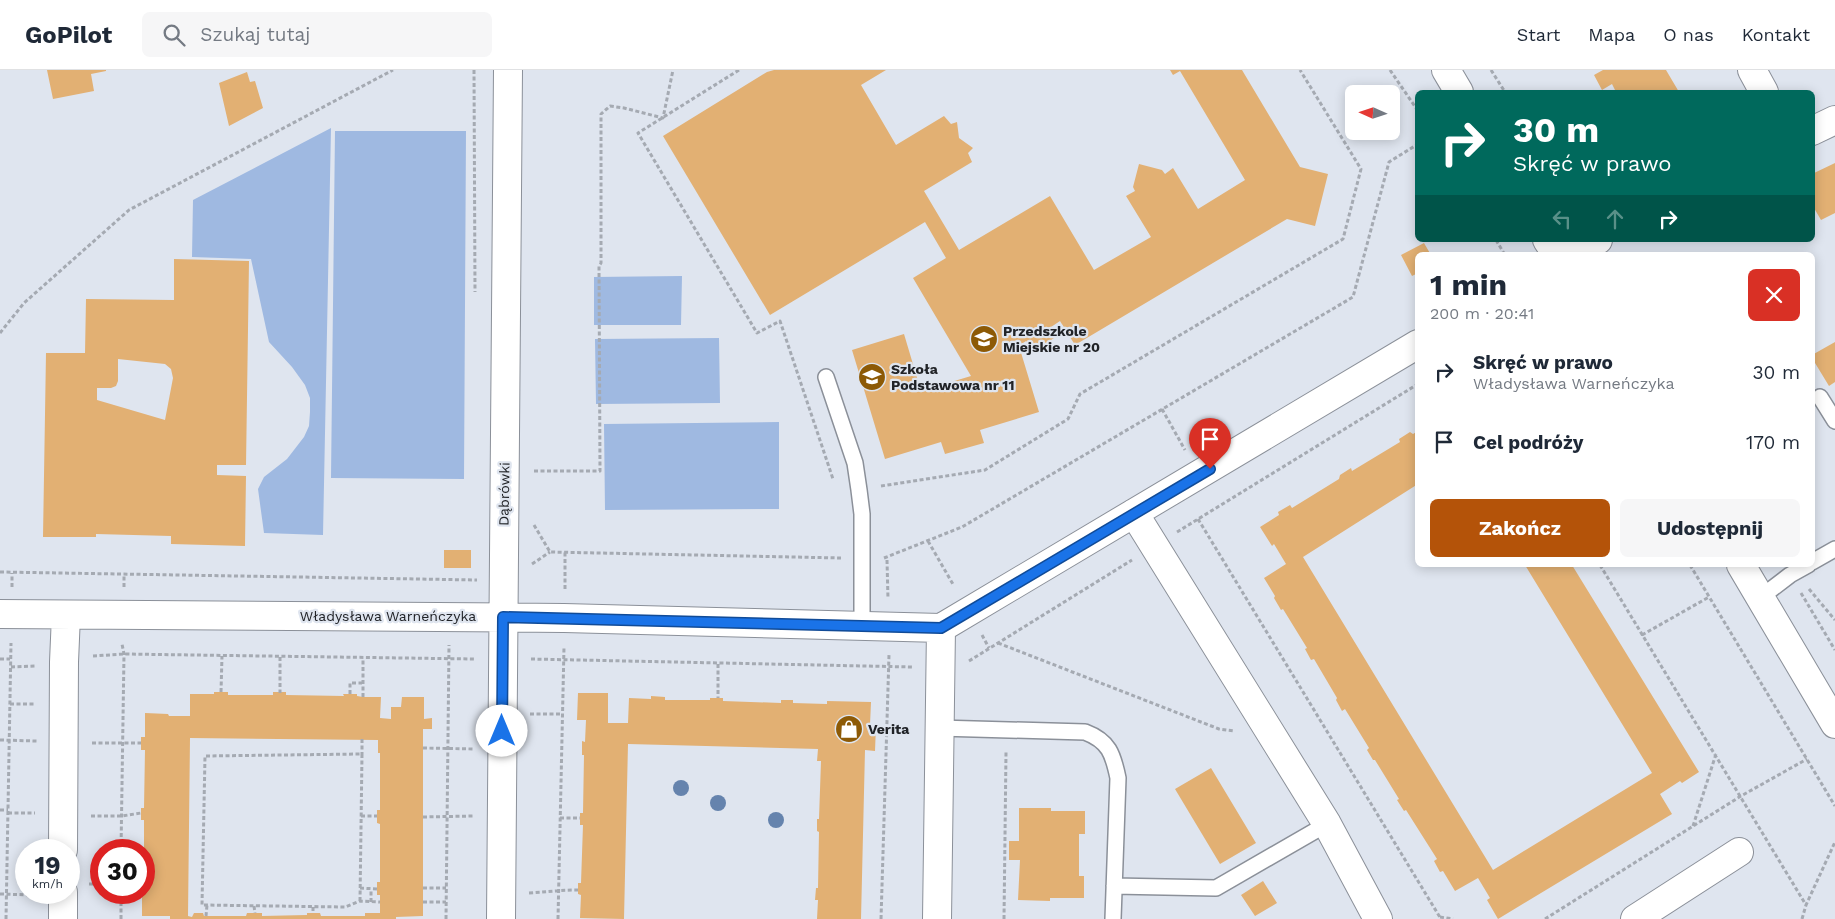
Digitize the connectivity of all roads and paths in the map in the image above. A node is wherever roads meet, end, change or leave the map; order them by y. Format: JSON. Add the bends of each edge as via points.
{"nodes":[{"id":1,"x":393,"y":70,"type":"edge"},
{"id":2,"x":508,"y":70,"type":"edge"},
{"id":3,"x":673,"y":70,"type":"edge"},
{"id":4,"x":739,"y":70,"type":"edge"},
{"id":5,"x":1300,"y":70,"type":"edge"},
{"id":6,"x":1390,"y":70,"type":"edge"},
{"id":7,"x":1446,"y":70,"type":"edge"},
{"id":8,"x":1491,"y":70,"type":"edge"},
{"id":9,"x":1752,"y":70,"type":"edge"},
{"id":10,"x":1458,"y":90,"type":"edge"},
{"id":11,"x":1503,"y":90,"type":"edge"},
{"id":12,"x":1763,"y":90,"type":"edge"},
{"id":13,"x":1415,"y":107,"type":"edge"},
{"id":14,"x":663,"y":118,"type":"junction"},
{"id":15,"x":1835,"y":120,"type":"edge"},
{"id":16,"x":1815,"y":130,"type":"edge"},
{"id":17,"x":1415,"y":146,"type":"edge"},
{"id":18,"x":1594,"y":242,"type":"edge"},
{"id":19,"x":1574,"y":252,"type":"edge"},
{"id":20,"x":0,"y":333,"type":"edge"},
{"id":21,"x":1415,"y":346,"type":"edge"},
{"id":22,"x":826,"y":377,"type":"dead end"},
{"id":23,"x":1820,"y":397,"type":"dead end"},
{"id":24,"x":1835,"y":420,"type":"edge"},
{"id":25,"x":532,"y":480,"type":"dead end"},
{"id":26,"x":859,"y":490,"type":"junction"},
{"id":27,"x":1134,"y":513,"type":"junction"},
{"id":28,"x":1198,"y":519,"type":"dead end"},
{"id":29,"x":534,"y":524,"type":"dead end"},
{"id":30,"x":1835,"y":549,"type":"edge"},
{"id":31,"x":565,"y":552,"type":"junction"},
{"id":32,"x":887,"y":558,"type":"junction"},
{"id":33,"x":862,"y":559,"type":"junction"},
{"id":34,"x":1815,"y":560,"type":"edge"},
{"id":35,"x":1601,"y":567,"type":"edge"},
{"id":36,"x":1691,"y":567,"type":"edge"},
{"id":37,"x":1742,"y":567,"type":"edge"},
{"id":38,"x":1804,"y":567,"type":"edge"},
{"id":39,"x":0,"y":572,"type":"edge"},
{"id":40,"x":12,"y":572,"type":"junction"},
{"id":41,"x":124,"y":575,"type":"junction"},
{"id":42,"x":1790,"y":575,"type":"junction"},
{"id":43,"x":481,"y":580,"type":"dead end"},
{"id":44,"x":565,"y":597,"type":"dead end"},
{"id":45,"x":1710,"y":597,"type":"junction"},
{"id":46,"x":1760,"y":598,"type":"junction"},
{"id":47,"x":6,"y":614,"type":"edge"},
{"id":48,"x":66,"y":615,"type":"junction"},
{"id":49,"x":122,"y":615,"type":"junction"},
{"id":50,"x":503,"y":617,"type":"junction"},
{"id":51,"x":1835,"y":620,"type":"edge"},
{"id":52,"x":875,"y":626,"type":"junction"},
{"id":53,"x":941,"y":628,"type":"junction"},
{"id":54,"x":1642,"y":636,"type":"junction"},
{"id":55,"x":564,"y":642,"type":"dead end"},
{"id":56,"x":450,"y":643,"type":"dead end"},
{"id":57,"x":998,"y":643,"type":"dead end"},
{"id":58,"x":1835,"y":650,"type":"edge"},
{"id":59,"x":124,"y":654,"type":"junction"},
{"id":60,"x":222,"y":656,"type":"junction"},
{"id":61,"x":280,"y":657,"type":"junction"},
{"id":62,"x":363,"y":658,"type":"junction"},
{"id":63,"x":527,"y":658,"type":"dead end"},
{"id":64,"x":0,"y":659,"type":"edge"},
{"id":65,"x":10,"y":659,"type":"junction"},
{"id":66,"x":449,"y":659,"type":"junction"},
{"id":67,"x":483,"y":659,"type":"dead end"},
{"id":68,"x":564,"y":660,"type":"junction"},
{"id":69,"x":64,"y":662,"type":"junction"},
{"id":70,"x":718,"y":664,"type":"junction"},
{"id":71,"x":888,"y":666,"type":"junction"},
{"id":72,"x":11,"y":667,"type":"junction"},
{"id":73,"x":940,"y":667,"type":"junction"},
{"id":74,"x":362,"y":682,"type":"junction"},
{"id":75,"x":221,"y":692,"type":"dead end"},
{"id":76,"x":280,"y":693,"type":"dead end"},
{"id":77,"x":350,"y":694,"type":"dead end"},
{"id":78,"x":363,"y":697,"type":"dead end"},
{"id":79,"x":718,"y":698,"type":"dead end"},
{"id":80,"x":1835,"y":724,"type":"edge"},
{"id":81,"x":939,"y":728,"type":"junction"},
{"id":82,"x":1006,"y":730,"type":"junction"},
{"id":83,"x":1270,"y":733,"type":"junction"},
{"id":84,"x":362,"y":739,"type":"dead end"},
{"id":85,"x":0,"y":740,"type":"edge"},
{"id":86,"x":9,"y":740,"type":"junction"},
{"id":87,"x":64,"y":742,"type":"junction"},
{"id":88,"x":123,"y":743,"type":"junction"},
{"id":89,"x":141,"y":743,"type":"dead end"},
{"id":90,"x":423,"y":748,"type":"dead end"},
{"id":91,"x":448,"y":748,"type":"junction"},
{"id":92,"x":502,"y":749,"type":"junction"},
{"id":93,"x":362,"y":754,"type":"junction"},
{"id":94,"x":1716,"y":754,"type":"junction"},
{"id":95,"x":1807,"y":758,"type":"junction"},
{"id":96,"x":1741,"y":796,"type":"junction"},
{"id":97,"x":1835,"y":806,"type":"edge"},
{"id":98,"x":0,"y":810,"type":"edge"},
{"id":99,"x":8,"y":810,"type":"junction"},
{"id":100,"x":141,"y":813,"type":"dead end"},
{"id":101,"x":63,"y":816,"type":"junction"},
{"id":102,"x":122,"y":816,"type":"junction"},
{"id":103,"x":361,"y":816,"type":"junction"},
{"id":104,"x":377,"y":816,"type":"dead end"},
{"id":105,"x":502,"y":816,"type":"junction"},
{"id":106,"x":422,"y":817,"type":"dead end"},
{"id":107,"x":447,"y":817,"type":"junction"},
{"id":108,"x":560,"y":818,"type":"junction"},
{"id":109,"x":580,"y":818,"type":"dead end"},
{"id":110,"x":1327,"y":824,"type":"junction"},
{"id":111,"x":1693,"y":826,"type":"junction"},
{"id":112,"x":63,"y":839,"type":"edge"},
{"id":113,"x":121,"y":839,"type":"edge"},
{"id":114,"x":1835,"y":842,"type":"edge"},
{"id":115,"x":1739,"y":852,"type":"dead end"},
{"id":116,"x":0,"y":882,"type":"edge"},
{"id":117,"x":7,"y":882,"type":"junction"},
{"id":118,"x":1114,"y":886,"type":"junction"},
{"id":119,"x":360,"y":888,"type":"junction"},
{"id":120,"x":371,"y":888,"type":"junction"},
{"id":121,"x":377,"y":888,"type":"dead end"},
{"id":122,"x":423,"y":888,"type":"dead end"},
{"id":123,"x":446,"y":888,"type":"junction"},
{"id":124,"x":559,"y":890,"type":"junction"},
{"id":125,"x":578,"y":890,"type":"dead end"},
{"id":126,"x":0,"y":894,"type":"edge"},
{"id":127,"x":7,"y":894,"type":"junction"},
{"id":128,"x":15,"y":895,"type":"edge"},
{"id":129,"x":360,"y":901,"type":"junction"},
{"id":130,"x":371,"y":902,"type":"junction"},
{"id":131,"x":380,"y":902,"type":"dead end"},
{"id":132,"x":423,"y":902,"type":"dead end"},
{"id":133,"x":446,"y":902,"type":"junction"},
{"id":134,"x":121,"y":904,"type":"edge"},
{"id":135,"x":207,"y":905,"type":"junction"},
{"id":136,"x":1806,"y":905,"type":"junction"},
{"id":137,"x":254,"y":906,"type":"junction"},
{"id":138,"x":501,"y":906,"type":"edge"},
{"id":139,"x":313,"y":907,"type":"junction"},
{"id":140,"x":255,"y":913,"type":"dead end"},
{"id":141,"x":313,"y":913,"type":"dead end"},
{"id":142,"x":206,"y":916,"type":"dead end"},
{"id":143,"x":1440,"y":918,"type":"edge"},
{"id":144,"x":6,"y":919,"type":"edge"},
{"id":145,"x":121,"y":919,"type":"edge"},
{"id":146,"x":446,"y":919,"type":"edge"},
{"id":147,"x":558,"y":919,"type":"edge"},
{"id":148,"x":881,"y":919,"type":"edge"},
{"id":149,"x":937,"y":919,"type":"edge"},
{"id":150,"x":1004,"y":919,"type":"edge"},
{"id":151,"x":1113,"y":919,"type":"edge"},
{"id":152,"x":1378,"y":919,"type":"edge"},
{"id":153,"x":1453,"y":919,"type":"edge"},
{"id":154,"x":1545,"y":919,"type":"edge"},
{"id":155,"x":1635,"y":919,"type":"edge"},
{"id":156,"x":1802,"y":919,"type":"edge"}],
"edges":[{"from":1,"to":20,"type":"path","via":[[129,210],[24,303]]},
{"from":2,"to":50,"type":"street","name":"Dąbrówki"},
{"from":3,"to":14,"type":"path"},
{"from":4,"to":14,"type":"path"},
{"from":5,"to":26,"type":"path","via":[[1361,169],[1343,239],[1080,394],[1068,419],[985,470]]},
{"from":6,"to":13,"type":"path"},
{"from":7,"to":10,"type":"street"},
{"from":8,"to":11,"type":"path"},
{"from":9,"to":12,"type":"street"},
{"from":14,"to":25,"type":"path","via":[[610,106],[600,114],[600,471],[532,471]]},
{"from":14,"to":26,"type":"path","via":[[638,133],[758,333],[780,321],[836,489]]},
{"from":15,"to":16,"type":"street"},
{"from":17,"to":32,"type":"path","via":[[1389,162],[1353,297],[962,527]]},
{"from":18,"to":19,"type":"street"},
{"from":21,"to":27,"type":"street"},
{"from":22,"to":26,"type":"lane","via":[[855,463]]},
{"from":23,"to":24,"type":"lane"},
{"from":26,"to":33,"type":"lane"},
{"from":27,"to":53,"type":"street"},
{"from":27,"to":83,"type":"street"},
{"from":28,"to":143,"type":"path"},
{"from":29,"to":31,"type":"path","via":[[550,552]]},
{"from":30,"to":34,"type":"lane"},
{"from":31,"to":33,"type":"path"},
{"from":31,"to":44,"type":"path"},
{"from":32,"to":33,"type":"path"},
{"from":32,"to":52,"type":"path"},
{"from":33,"to":52,"type":"lane"},
{"from":35,"to":54,"type":"path"},
{"from":36,"to":45,"type":"path"},
{"from":37,"to":46,"type":"street"},
{"from":38,"to":42,"type":"lane"},
{"from":39,"to":40,"type":"path"},
{"from":40,"to":41,"type":"path"},
{"from":40,"to":47,"type":"path"},
{"from":41,"to":43,"type":"path"},
{"from":41,"to":49,"type":"path"},
{"from":42,"to":46,"type":"lane"},
{"from":42,"to":51,"type":"path","via":[[1804,583]]},
{"from":42,"to":58,"type":"path"},
{"from":45,"to":54,"type":"path"},
{"from":45,"to":95,"type":"path"},
{"from":46,"to":80,"type":"street"},
{"from":47,"to":48,"type":"street","name":"Władysława Warneńczyka"},
{"from":47,"to":65,"type":"path"},
{"from":48,"to":49,"type":"street","name":"Władysława Warneńczyka"},
{"from":48,"to":69,"type":"street"},
{"from":49,"to":50,"type":"street","name":"Władysława Warneńczyka"},
{"from":49,"to":59,"type":"path","via":[[121,646]]},
{"from":50,"to":52,"type":"street","name":"Władysława Warneńczyka"},
{"from":50,"to":92,"type":"street","name":"Dąbrówki"},
{"from":52,"to":53,"type":"street","name":"Władysława Warneńczyka"},
{"from":52,"to":71,"type":"path"},
{"from":53,"to":73,"type":"street"},
{"from":54,"to":94,"type":"path"},
{"from":55,"to":68,"type":"path"},
{"from":56,"to":66,"type":"path"},
{"from":57,"to":83,"type":"path","via":[[1219,729]]},
{"from":59,"to":60,"type":"path"},
{"from":59,"to":69,"type":"path"},
{"from":59,"to":88,"type":"path"},
{"from":60,"to":61,"type":"path"},
{"from":60,"to":75,"type":"path"},
{"from":61,"to":62,"type":"path"},
{"from":61,"to":76,"type":"path"},
{"from":62,"to":66,"type":"path"},
{"from":62,"to":74,"type":"path"},
{"from":63,"to":68,"type":"path"},
{"from":64,"to":65,"type":"path"},
{"from":65,"to":72,"type":"path"},
{"from":66,"to":67,"type":"path"},
{"from":66,"to":91,"type":"path"},
{"from":68,"to":70,"type":"path"},
{"from":68,"to":108,"type":"path"},
{"from":69,"to":72,"type":"path","via":[[49,666]]},
{"from":69,"to":87,"type":"street"},
{"from":70,"to":71,"type":"path"},
{"from":70,"to":79,"type":"path"},
{"from":71,"to":73,"type":"path"},
{"from":71,"to":148,"type":"path"},
{"from":72,"to":86,"type":"path"},
{"from":73,"to":81,"type":"street"},
{"from":74,"to":77,"type":"path","via":[[350,682]]},
{"from":74,"to":78,"type":"path"},
{"from":81,"to":82,"type":"lane"},
{"from":81,"to":149,"type":"street"},
{"from":82,"to":118,"type":"lane","via":[[1085,732],[1097,736],[1110,750],[1118,778]]},
{"from":82,"to":150,"type":"path"},
{"from":83,"to":110,"type":"street"},
{"from":84,"to":93,"type":"path"},
{"from":85,"to":86,"type":"path"},
{"from":86,"to":87,"type":"path"},
{"from":86,"to":99,"type":"path"},
{"from":87,"to":88,"type":"path"},
{"from":87,"to":101,"type":"street"},
{"from":88,"to":89,"type":"path"},
{"from":88,"to":102,"type":"path"},
{"from":90,"to":91,"type":"path"},
{"from":91,"to":92,"type":"path"},
{"from":91,"to":107,"type":"path"},
{"from":92,"to":105,"type":"street","name":"Dąbrówki"},
{"from":93,"to":103,"type":"path"},
{"from":93,"to":135,"type":"path","via":[[205,756],[202,905]]},
{"from":94,"to":96,"type":"path"},
{"from":94,"to":111,"type":"path"},
{"from":95,"to":96,"type":"path"},
{"from":95,"to":97,"type":"path"},
{"from":96,"to":111,"type":"path"},
{"from":96,"to":136,"type":"path"},
{"from":98,"to":99,"type":"path"},
{"from":99,"to":117,"type":"path"},
{"from":100,"to":102,"type":"path"},
{"from":101,"to":102,"type":"path"},
{"from":101,"to":112,"type":"street"},
{"from":102,"to":113,"type":"path"},
{"from":103,"to":104,"type":"path"},
{"from":103,"to":119,"type":"path"},
{"from":105,"to":107,"type":"path"},
{"from":105,"to":138,"type":"street","name":"Dąbrówki"},
{"from":106,"to":107,"type":"path"},
{"from":107,"to":123,"type":"path"},
{"from":108,"to":109,"type":"path"},
{"from":108,"to":124,"type":"path"},
{"from":110,"to":118,"type":"lane","via":[[1216,888]]},
{"from":110,"to":152,"type":"street"},
{"from":111,"to":154,"type":"path"},
{"from":114,"to":136,"type":"path"},
{"from":115,"to":155,"type":"street"},
{"from":116,"to":117,"type":"path"},
{"from":117,"to":127,"type":"path"},
{"from":118,"to":151,"type":"lane"},
{"from":119,"to":120,"type":"path"},
{"from":119,"to":129,"type":"path"},
{"from":120,"to":121,"type":"path"},
{"from":120,"to":130,"type":"path"},
{"from":122,"to":123,"type":"path"},
{"from":123,"to":133,"type":"path"},
{"from":124,"to":125,"type":"path"},
{"from":124,"to":138,"type":"path"},
{"from":124,"to":147,"type":"path"},
{"from":126,"to":127,"type":"path"},
{"from":127,"to":128,"type":"path"},
{"from":127,"to":144,"type":"path"},
{"from":129,"to":130,"type":"path"},
{"from":129,"to":139,"type":"path","via":[[345,908]]},
{"from":130,"to":131,"type":"path"},
{"from":132,"to":133,"type":"path"},
{"from":133,"to":146,"type":"path"},
{"from":134,"to":145,"type":"path"},
{"from":135,"to":137,"type":"path"},
{"from":135,"to":142,"type":"path"},
{"from":136,"to":156,"type":"path"},
{"from":137,"to":139,"type":"path"},
{"from":137,"to":140,"type":"path"},
{"from":139,"to":141,"type":"path"},
{"from":143,"to":153,"type":"path"}]}
